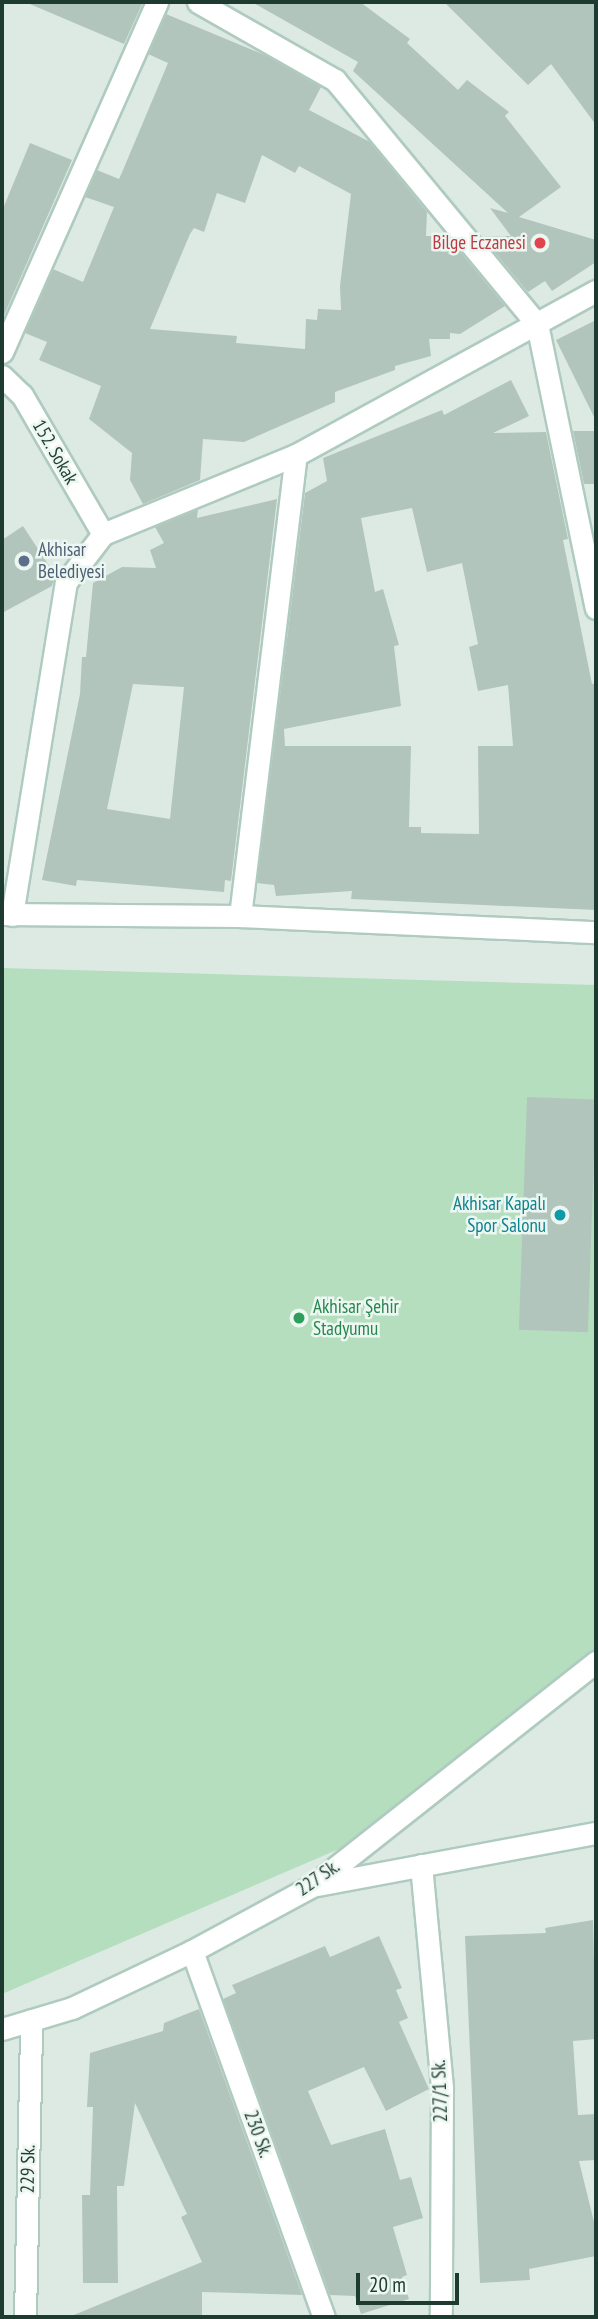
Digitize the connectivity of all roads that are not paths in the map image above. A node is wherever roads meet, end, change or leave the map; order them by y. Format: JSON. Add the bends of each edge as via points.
{"nodes":[{"id":1,"x":157,"y":2,"type":"edge"},
{"id":2,"x":198,"y":2,"type":"edge"},
{"id":3,"x":596,"y":291,"type":"edge"},
{"id":4,"x":537,"y":324,"type":"junction"},
{"id":5,"x":2,"y":352,"type":"edge"},
{"id":6,"x":2,"y":376,"type":"edge"},
{"id":7,"x":296,"y":455,"type":"junction"},
{"id":8,"x":103,"y":534,"type":"junction"},
{"id":9,"x":596,"y":608,"type":"edge"},
{"id":10,"x":7,"y":915,"type":"edge"},
{"id":11,"x":240,"y":916,"type":"junction"},
{"id":12,"x":596,"y":932,"type":"edge"},
{"id":13,"x":596,"y":1662,"type":"edge"},
{"id":14,"x":596,"y":1833,"type":"edge"},
{"id":15,"x":421,"y":1865,"type":"junction"},
{"id":16,"x":312,"y":1886,"type":"junction"},
{"id":17,"x":192,"y":1951,"type":"junction"},
{"id":18,"x":31,"y":2020,"type":"junction"},
{"id":19,"x":2,"y":2029,"type":"edge"},
{"id":20,"x":25,"y":2317,"type":"edge"},
{"id":21,"x":324,"y":2317,"type":"edge"},
{"id":22,"x":441,"y":2317,"type":"edge"}],
"edges":[{"from":1,"to":5,"type":"street"},
{"from":2,"to":4,"type":"street","via":[[335,80]]},
{"from":3,"to":4,"type":"street"},
{"from":4,"to":7,"type":"street"},
{"from":4,"to":9,"type":"street"},
{"from":6,"to":8,"type":"street","name":"152. Sokak","via":[[22,395]]},
{"from":7,"to":8,"type":"street"},
{"from":7,"to":11,"type":"street"},
{"from":8,"to":10,"type":"street","via":[[66,582]]},
{"from":10,"to":11,"type":"street"},
{"from":11,"to":12,"type":"street"},
{"from":13,"to":16,"type":"street","name":"227 Sk."},
{"from":14,"to":15,"type":"street"},
{"from":15,"to":16,"type":"street"},
{"from":15,"to":22,"type":"street","name":"227/1 Sk.","via":[[442,2089]]},
{"from":16,"to":17,"type":"street","name":"227 Sk."},
{"from":17,"to":18,"type":"street","name":"227 Sk.","via":[[72,2008]]},
{"from":17,"to":21,"type":"street","name":"230 Sk."},
{"from":18,"to":19,"type":"street","name":"227 Sk."},
{"from":18,"to":20,"type":"street","name":"229 Sk."}]}
